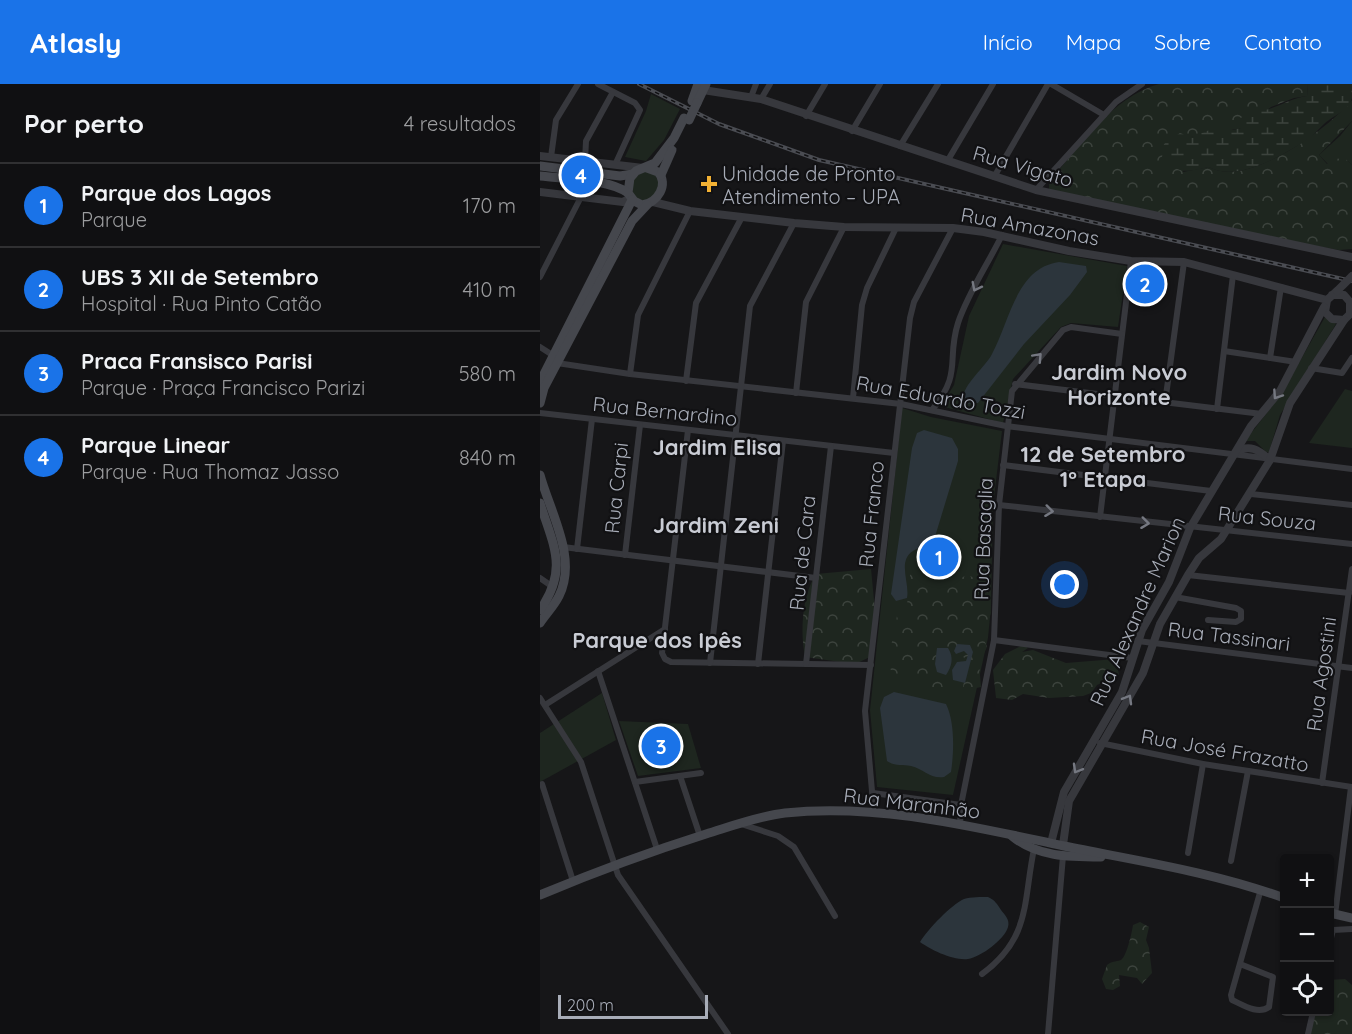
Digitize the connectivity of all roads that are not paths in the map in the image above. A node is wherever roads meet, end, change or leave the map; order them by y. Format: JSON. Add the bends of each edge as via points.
{"nodes":[{"id":1,"x":578,"y":84,"type":"edge"},
{"id":2,"x":598,"y":84,"type":"edge"},
{"id":3,"x":756,"y":84,"type":"edge"},
{"id":4,"x":770,"y":84,"type":"edge"},
{"id":5,"x":825,"y":84,"type":"edge"},
{"id":6,"x":880,"y":84,"type":"edge"},
{"id":7,"x":938,"y":84,"type":"edge"},
{"id":8,"x":993,"y":84,"type":"edge"},
{"id":9,"x":1049,"y":84,"type":"edge"},
{"id":10,"x":1142,"y":84,"type":"edge"},
{"id":11,"x":699,"y":86,"type":"edge"},
{"id":12,"x":613,"y":92,"type":"junction"},
{"id":13,"x":751,"y":97,"type":"junction"},
{"id":14,"x":761,"y":99,"type":"junction"},
{"id":15,"x":1104,"y":115,"type":"junction"},
{"id":16,"x":806,"y":116,"type":"junction"},
{"id":17,"x":686,"y":119,"type":"junction"},
{"id":18,"x":852,"y":131,"type":"junction"},
{"id":19,"x":900,"y":146,"type":"junction"},
{"id":20,"x":540,"y":156,"type":"edge"},
{"id":21,"x":551,"y":157,"type":"junction"},
{"id":22,"x":948,"y":160,"type":"junction"},
{"id":23,"x":585,"y":161,"type":"junction"},
{"id":24,"x":615,"y":165,"type":"junction"},
{"id":25,"x":540,"y":166,"type":"edge"},
{"id":26,"x":638,"y":169,"type":"junction"},
{"id":27,"x":661,"y":175,"type":"junction"},
{"id":28,"x":540,"y":176,"type":"edge"},
{"id":29,"x":994,"y":177,"type":"junction"},
{"id":30,"x":1036,"y":190,"type":"junction"},
{"id":31,"x":540,"y":192,"type":"edge"},
{"id":32,"x":581,"y":197,"type":"junction"},
{"id":33,"x":630,"y":197,"type":"junction"},
{"id":34,"x":650,"y":204,"type":"junction"},
{"id":35,"x":690,"y":211,"type":"junction"},
{"id":36,"x":742,"y":217,"type":"junction"},
{"id":37,"x":794,"y":223,"type":"junction"},
{"id":38,"x":844,"y":228,"type":"junction"},
{"id":39,"x":896,"y":228,"type":"junction"},
{"id":40,"x":953,"y":228,"type":"junction"},
{"id":41,"x":1002,"y":235,"type":"junction"},
{"id":42,"x":1352,"y":252,"type":"edge"},
{"id":43,"x":1338,"y":254,"type":"junction"},
{"id":44,"x":1352,"y":257,"type":"edge"},
{"id":45,"x":1131,"y":261,"type":"junction"},
{"id":46,"x":1184,"y":262,"type":"junction"},
{"id":47,"x":1233,"y":275,"type":"junction"},
{"id":48,"x":1352,"y":276,"type":"edge"},
{"id":49,"x":540,"y":277,"type":"edge"},
{"id":50,"x":1281,"y":287,"type":"junction"},
{"id":51,"x":1330,"y":298,"type":"junction"},
{"id":52,"x":1352,"y":306,"type":"edge"},
{"id":53,"x":1344,"y":320,"type":"junction"},
{"id":54,"x":1122,"y":334,"type":"junction"},
{"id":55,"x":540,"y":347,"type":"edge"},
{"id":56,"x":1224,"y":351,"type":"junction"},
{"id":57,"x":1269,"y":358,"type":"junction"},
{"id":58,"x":1352,"y":358,"type":"edge"},
{"id":59,"x":556,"y":359,"type":"junction"},
{"id":60,"x":1296,"y":362,"type":"junction"},
{"id":61,"x":1311,"y":368,"type":"junction"},
{"id":62,"x":630,"y":374,"type":"junction"},
{"id":63,"x":686,"y":381,"type":"junction"},
{"id":64,"x":540,"y":382,"type":"edge"},
{"id":65,"x":1015,"y":384,"type":"junction"},
{"id":66,"x":741,"y":387,"type":"junction"},
{"id":67,"x":796,"y":393,"type":"junction"},
{"id":68,"x":1114,"y":396,"type":"junction"},
{"id":69,"x":852,"y":398,"type":"junction"},
{"id":70,"x":1165,"y":402,"type":"junction"},
{"id":71,"x":540,"y":403,"type":"edge"},
{"id":72,"x":901,"y":404,"type":"junction"},
{"id":73,"x":1217,"y":409,"type":"junction"},
{"id":74,"x":932,"y":410,"type":"junction"},
{"id":75,"x":540,"y":413,"type":"edge"},
{"id":76,"x":1262,"y":414,"type":"junction"},
{"id":77,"x":592,"y":419,"type":"junction"},
{"id":78,"x":640,"y":425,"type":"junction"},
{"id":79,"x":1006,"y":426,"type":"junction"},
{"id":80,"x":688,"y":430,"type":"junction"},
{"id":81,"x":736,"y":435,"type":"junction"},
{"id":82,"x":1109,"y":440,"type":"junction"},
{"id":83,"x":783,"y":441,"type":"junction"},
{"id":84,"x":831,"y":446,"type":"junction"},
{"id":85,"x":894,"y":453,"type":"junction"},
{"id":86,"x":1233,"y":454,"type":"junction"},
{"id":87,"x":1270,"y":460,"type":"junction"},
{"id":88,"x":1003,"y":465,"type":"junction"},
{"id":89,"x":1352,"y":469,"type":"edge"},
{"id":90,"x":540,"y":475,"type":"edge"},
{"id":91,"x":1105,"y":478,"type":"junction"},
{"id":92,"x":1211,"y":491,"type":"junction"},
{"id":93,"x":1251,"y":494,"type":"junction"},
{"id":94,"x":540,"y":503,"type":"edge"},
{"id":95,"x":999,"y":505,"type":"junction"},
{"id":96,"x":1352,"y":505,"type":"edge"},
{"id":97,"x":546,"y":516,"type":"edge"},
{"id":98,"x":1100,"y":517,"type":"junction"},
{"id":99,"x":1190,"y":528,"type":"junction"},
{"id":100,"x":1227,"y":530,"type":"junction"},
{"id":101,"x":1352,"y":544,"type":"edge"},
{"id":102,"x":563,"y":547,"type":"junction"},
{"id":103,"x":577,"y":549,"type":"junction"},
{"id":104,"x":625,"y":555,"type":"junction"},
{"id":105,"x":673,"y":560,"type":"junction"},
{"id":106,"x":721,"y":566,"type":"junction"},
{"id":107,"x":1352,"y":569,"type":"edge"},
{"id":108,"x":768,"y":572,"type":"junction"},
{"id":109,"x":1188,"y":575,"type":"junction"},
{"id":110,"x":540,"y":578,"type":"edge"},
{"id":111,"x":816,"y":578,"type":"junction"},
{"id":112,"x":554,"y":587,"type":"junction"},
{"id":113,"x":1349,"y":593,"type":"junction"},
{"id":114,"x":1175,"y":597,"type":"junction"},
{"id":115,"x":540,"y":610,"type":"edge"},
{"id":116,"x":1208,"y":620,"type":"dead end"},
{"id":117,"x":1348,"y":621,"type":"edge"},
{"id":118,"x":540,"y":623,"type":"edge"},
{"id":119,"x":665,"y":629,"type":"junction"},
{"id":120,"x":994,"y":640,"type":"junction"},
{"id":121,"x":1138,"y":641,"type":"junction"},
{"id":122,"x":1153,"y":644,"type":"junction"},
{"id":123,"x":1132,"y":658,"type":"junction"},
{"id":124,"x":1148,"y":660,"type":"junction"},
{"id":125,"x":710,"y":663,"type":"junction"},
{"id":126,"x":758,"y":664,"type":"junction"},
{"id":127,"x":806,"y":664,"type":"junction"},
{"id":128,"x":871,"y":665,"type":"junction"},
{"id":129,"x":1338,"y":666,"type":"junction"},
{"id":130,"x":1352,"y":668,"type":"edge"},
{"id":131,"x":598,"y":671,"type":"junction"},
{"id":132,"x":540,"y":698,"type":"edge"},
{"id":133,"x":545,"y":705,"type":"junction"},
{"id":134,"x":1098,"y":742,"type":"junction"},
{"id":135,"x":1203,"y":764,"type":"junction"},
{"id":136,"x":1248,"y":771,"type":"junction"},
{"id":137,"x":701,"y":772,"type":"dead end"},
{"id":138,"x":680,"y":776,"type":"junction"},
{"id":139,"x":635,"y":782,"type":"junction"},
{"id":140,"x":1322,"y":783,"type":"junction"},
{"id":141,"x":542,"y":784,"type":"edge"},
{"id":142,"x":1351,"y":787,"type":"edge"},
{"id":143,"x":873,"y":793,"type":"junction"},
{"id":144,"x":961,"y":805,"type":"junction"},
{"id":145,"x":874,"y":814,"type":"junction"},
{"id":146,"x":740,"y":824,"type":"junction"},
{"id":147,"x":960,"y":825,"type":"junction"},
{"id":148,"x":1011,"y":835,"type":"junction"},
{"id":149,"x":700,"y":836,"type":"junction"},
{"id":150,"x":1052,"y":843,"type":"junction"},
{"id":151,"x":1063,"y":845,"type":"junction"},
{"id":152,"x":657,"y":849,"type":"junction"},
{"id":153,"x":1034,"y":849,"type":"junction"},
{"id":154,"x":1188,"y":853,"type":"dead end"},
{"id":155,"x":1051,"y":854,"type":"junction"},
{"id":156,"x":1063,"y":856,"type":"junction"},
{"id":157,"x":1121,"y":857,"type":"junction"},
{"id":158,"x":1231,"y":861,"type":"dead end"},
{"id":159,"x":615,"y":864,"type":"junction"},
{"id":160,"x":573,"y":881,"type":"junction"},
{"id":161,"x":1261,"y":889,"type":"junction"},
{"id":162,"x":540,"y":895,"type":"edge"},
{"id":163,"x":1280,"y":896,"type":"edge"},
{"id":164,"x":1333,"y":908,"type":"edge"},
{"id":165,"x":1334,"y":914,"type":"edge"},
{"id":166,"x":835,"y":916,"type":"dead end"},
{"id":167,"x":1352,"y":918,"type":"edge"},
{"id":168,"x":1352,"y":929,"type":"edge"},
{"id":169,"x":1334,"y":930,"type":"edge"},
{"id":170,"x":1240,"y":964,"type":"junction"},
{"id":171,"x":982,"y":974,"type":"dead end"},
{"id":172,"x":1312,"y":1016,"type":"edge"},
{"id":173,"x":728,"y":1034,"type":"edge"},
{"id":174,"x":1048,"y":1034,"type":"edge"},
{"id":175,"x":1308,"y":1034,"type":"edge"}],
"edges":[{"from":1,"to":21,"type":"street","via":[[556,120]]},
{"from":2,"to":12,"type":"street"},
{"from":3,"to":13,"type":"street"},
{"from":4,"to":14,"type":"street"},
{"from":5,"to":16,"type":"street"},
{"from":6,"to":18,"type":"street"},
{"from":7,"to":19,"type":"street"},
{"from":8,"to":22,"type":"street"},
{"from":9,"to":15,"type":"street"},
{"from":9,"to":29,"type":"street"},
{"from":10,"to":15,"type":"street","via":[[1124,94]]},
{"from":11,"to":13,"type":"street","name":"Rua Vigato"},
{"from":11,"to":17,"type":"main road"},
{"from":12,"to":23,"type":"street","via":[[586,141]]},
{"from":12,"to":24,"type":"street","via":[[635,103],[640,110]]},
{"from":13,"to":14,"type":"street","name":"Rua Vigato"},
{"from":14,"to":16,"type":"street","name":"Rua Vigato"},
{"from":15,"to":30,"type":"street"},
{"from":16,"to":18,"type":"street","name":"Rua Vigato"},
{"from":17,"to":26,"type":"main road","via":[[662,154]]},
{"from":17,"to":27,"type":"main road"},
{"from":18,"to":19,"type":"street","name":"Rua Vigato"},
{"from":19,"to":22,"type":"street","name":"Rua Vigato"},
{"from":20,"to":21,"type":"street"},
{"from":21,"to":23,"type":"street"},
{"from":22,"to":29,"type":"street","name":"Rua Vigato"},
{"from":23,"to":24,"type":"street"},
{"from":24,"to":26,"type":"street"},
{"from":25,"to":26,"type":"main road","via":[[620,176]]},
{"from":26,"to":27,"type":"main road"},
{"from":26,"to":33,"type":"main road","via":[[628,184]]},
{"from":27,"to":34,"type":"main road","via":[[661,188]]},
{"from":28,"to":33,"type":"main road","via":[[620,187]]},
{"from":29,"to":30,"type":"street","name":"Rua Vigato"},
{"from":30,"to":43,"type":"street","name":"Rua Vigato"},
{"from":31,"to":32,"type":"street"},
{"from":32,"to":33,"type":"street","via":[[622,202]]},
{"from":32,"to":49,"type":"street"},
{"from":33,"to":34,"type":"main road","via":[[638,204]]},
{"from":33,"to":59,"type":"main road"},
{"from":34,"to":35,"type":"street","name":"Rua Amazonas"},
{"from":34,"to":59,"type":"main road","via":[[632,221]]},
{"from":35,"to":36,"type":"street","name":"Rua Amazonas"},
{"from":35,"to":62,"type":"street","via":[[638,315]]},
{"from":36,"to":37,"type":"street","name":"Rua Amazonas"},
{"from":36,"to":63,"type":"street","via":[[696,303]]},
{"from":37,"to":38,"type":"street","name":"Rua Amazonas"},
{"from":37,"to":66,"type":"street","via":[[750,306]]},
{"from":38,"to":39,"type":"street","name":"Rua Amazonas"},
{"from":38,"to":67,"type":"street","via":[[806,302]]},
{"from":39,"to":40,"type":"street","name":"Rua Amazonas"},
{"from":39,"to":69,"type":"street","via":[[862,304]]},
{"from":40,"to":41,"type":"street","name":"Rua Amazonas"},
{"from":40,"to":72,"type":"street","name":"Rua Franco","via":[[914,302]]},
{"from":41,"to":45,"type":"street","name":"Rua Amazonas"},
{"from":41,"to":74,"type":"street","one_way":true,"via":[[959,321],[952,379]]},
{"from":42,"to":43,"type":"street","name":"Rua Vigato"},
{"from":43,"to":44,"type":"street","name":"Rua Vigato"},
{"from":45,"to":46,"type":"street","name":"Rua Amazonas"},
{"from":45,"to":54,"type":"street"},
{"from":46,"to":47,"type":"street","name":"Rua Amazonas"},
{"from":46,"to":70,"type":"street"},
{"from":47,"to":50,"type":"street","name":"Rua Amazonas"},
{"from":47,"to":56,"type":"street"},
{"from":48,"to":51,"type":"street","name":"Rua Alexandre Marion","bridge":true},
{"from":50,"to":51,"type":"street","name":"Rua Amazonas"},
{"from":50,"to":57,"type":"street"},
{"from":51,"to":52,"type":"street","via":[[1344,296]]},
{"from":51,"to":53,"type":"street","via":[[1332,319]]},
{"from":51,"to":60,"type":"street","name":"Rua Alexandre Marion"},
{"from":52,"to":53,"type":"street"},
{"from":53,"to":61,"type":"street","name":"Rua Alexandre Marion"},
{"from":65,"to":54,"type":"street","name":"Rua Basaglia","one_way":true,"via":[[1063,330],[1071,327]]},
{"from":54,"to":68,"type":"street"},
{"from":55,"to":59,"type":"street"},
{"from":56,"to":57,"type":"street"},
{"from":56,"to":73,"type":"street"},
{"from":57,"to":60,"type":"street"},
{"from":58,"to":61,"type":"street","via":[[1342,373]]},
{"from":59,"to":62,"type":"street","name":"Rua Eduardo Tozzi"},
{"from":59,"to":64,"type":"main road"},
{"from":59,"to":71,"type":"main road"},
{"from":60,"to":76,"type":"street","name":"Rua Alexandre Marion","one_way":true},
{"from":61,"to":87,"type":"street","name":"Rua Alexandre Marion","via":[[1283,417]]},
{"from":62,"to":63,"type":"street","name":"Rua Eduardo Tozzi"},
{"from":63,"to":66,"type":"street","name":"Rua Eduardo Tozzi"},
{"from":65,"to":68,"type":"street"},
{"from":65,"to":79,"type":"street","name":"Rua Basaglia"},
{"from":66,"to":67,"type":"street","name":"Rua Eduardo Tozzi"},
{"from":66,"to":81,"type":"street"},
{"from":67,"to":69,"type":"street","name":"Rua Eduardo Tozzi"},
{"from":68,"to":70,"type":"street"},
{"from":68,"to":82,"type":"street"},
{"from":69,"to":72,"type":"street","name":"Rua Eduardo Tozzi"},
{"from":70,"to":73,"type":"street"},
{"from":72,"to":74,"type":"street","name":"Rua Eduardo Tozzi"},
{"from":72,"to":85,"type":"street","name":"Rua Franco"},
{"from":73,"to":76,"type":"street"},
{"from":74,"to":79,"type":"street","name":"Rua Eduardo Tozzi"},
{"from":75,"to":77,"type":"street","name":"Rua Bernardino"},
{"from":76,"to":86,"type":"street","name":"Rua Alexandre Marion"},
{"from":77,"to":78,"type":"street","name":"Rua Bernardino"},
{"from":77,"to":103,"type":"street"},
{"from":78,"to":80,"type":"street","name":"Rua Bernardino"},
{"from":78,"to":104,"type":"street","name":"Rua Carpi"},
{"from":79,"to":82,"type":"street","name":"Rua Eduardo Tozzi"},
{"from":79,"to":88,"type":"street","name":"Rua Basaglia"},
{"from":80,"to":81,"type":"street","name":"Rua Bernardino"},
{"from":80,"to":105,"type":"street"},
{"from":81,"to":83,"type":"street","name":"Rua Bernardino"},
{"from":81,"to":106,"type":"street"},
{"from":82,"to":86,"type":"street","name":"Rua Eduardo Tozzi"},
{"from":82,"to":91,"type":"street"},
{"from":83,"to":84,"type":"street","name":"Rua Bernardino"},
{"from":83,"to":108,"type":"street"},
{"from":84,"to":85,"type":"street","name":"Rua Bernardino"},
{"from":84,"to":111,"type":"street","name":"Rua de Cara"},
{"from":85,"to":128,"type":"street","name":"Rua Franco"},
{"from":86,"to":87,"type":"street","via":[[1241,448],[1254,448]]},
{"from":86,"to":92,"type":"street","name":"Rua Alexandre Marion"},
{"from":87,"to":89,"type":"street"},
{"from":87,"to":93,"type":"street","name":"Rua Alexandre Marion"},
{"from":88,"to":91,"type":"street"},
{"from":88,"to":95,"type":"street","name":"Rua Basaglia"},
{"from":90,"to":97,"type":"main road"},
{"from":91,"to":92,"type":"street"},
{"from":91,"to":98,"type":"street"},
{"from":92,"to":99,"type":"street","name":"Rua Alexandre Marion"},
{"from":93,"to":96,"type":"street"},
{"from":93,"to":100,"type":"street","name":"Rua Alexandre Marion"},
{"from":94,"to":97,"type":"main road"},
{"from":95,"to":98,"type":"street","name":"Rua Souza","one_way":true},
{"from":95,"to":120,"type":"street","name":"Rua Basaglia"},
{"from":97,"to":102,"type":"main road"},
{"from":97,"to":112,"type":"main road","via":[[558,566]]},
{"from":98,"to":99,"type":"street","name":"Rua Souza","one_way":true},
{"from":99,"to":100,"type":"street","name":"Rua Souza"},
{"from":99,"to":121,"type":"street","name":"Rua Alexandre Marion","via":[[1174,571]]},
{"from":100,"to":101,"type":"street","name":"Rua Souza"},
{"from":100,"to":109,"type":"street","name":"Rua Alexandre Marion"},
{"from":102,"to":103,"type":"street"},
{"from":102,"to":118,"type":"main road","via":[[563,585]]},
{"from":103,"to":104,"type":"street"},
{"from":104,"to":105,"type":"street"},
{"from":105,"to":106,"type":"street"},
{"from":105,"to":119,"type":"street"},
{"from":106,"to":108,"type":"street"},
{"from":106,"to":125,"type":"street"},
{"from":107,"to":113,"type":"street","name":"Rua Agostini"},
{"from":108,"to":111,"type":"street"},
{"from":108,"to":126,"type":"street"},
{"from":109,"to":113,"type":"street"},
{"from":109,"to":114,"type":"street","name":"Rua Alexandre Marion"},
{"from":110,"to":112,"type":"street"},
{"from":111,"to":127,"type":"street","name":"Rua de Cara"},
{"from":112,"to":115,"type":"main road"},
{"from":113,"to":117,"type":"street","name":"Rua Agostini"},
{"from":114,"to":116,"type":"street","via":[[1241,611],[1241,619],[1236,622]]},
{"from":114,"to":122,"type":"street","name":"Rua Alexandre Marion"},
{"from":117,"to":129,"type":"street","name":"Rua Agostini"},
{"from":119,"to":125,"type":"street","via":[[665,659]]},
{"from":119,"to":131,"type":"street"},
{"from":120,"to":123,"type":"street"},
{"from":120,"to":144,"type":"street","name":"Rua Basaglia"},
{"from":121,"to":122,"type":"street","name":"Rua Tassinari"},
{"from":121,"to":123,"type":"street","name":"Rua Alexandre Marion"},
{"from":122,"to":124,"type":"street","name":"Rua Alexandre Marion"},
{"from":122,"to":129,"type":"street","name":"Rua Tassinari"},
{"from":123,"to":124,"type":"street","via":[[1141,663]]},
{"from":123,"to":134,"type":"street","name":"Rua Alexandre Marion","via":[[1122,692]]},
{"from":134,"to":124,"type":"street","name":"Rua Alexandre Marion","one_way":true},
{"from":125,"to":126,"type":"street"},
{"from":126,"to":127,"type":"street"},
{"from":127,"to":128,"type":"street"},
{"from":128,"to":143,"type":"street","name":"Rua Franco","via":[[865,729]]},
{"from":129,"to":130,"type":"street","name":"Rua Tassinari"},
{"from":129,"to":140,"type":"street","name":"Rua Agostini"},
{"from":131,"to":133,"type":"street"},
{"from":131,"to":139,"type":"street"},
{"from":132,"to":133,"type":"street"},
{"from":133,"to":159,"type":"street","via":[[581,762]]},
{"from":134,"to":135,"type":"street","name":"Rua José Frazatto"},
{"from":134,"to":150,"type":"street","name":"Rua Alexandre Marion","one_way":true,"via":[[1064,792]]},
{"from":134,"to":151,"type":"street","name":"Rua Alexandre Marion","via":[[1069,801]]},
{"from":135,"to":136,"type":"street","name":"Rua José Frazatto"},
{"from":135,"to":154,"type":"street"},
{"from":136,"to":140,"type":"street","name":"Rua José Frazatto"},
{"from":136,"to":158,"type":"street"},
{"from":137,"to":138,"type":"street"},
{"from":138,"to":139,"type":"street"},
{"from":138,"to":149,"type":"street"},
{"from":139,"to":152,"type":"street"},
{"from":140,"to":142,"type":"street","name":"Rua José Frazatto"},
{"from":141,"to":160,"type":"street"},
{"from":142,"to":164,"type":"street"},
{"from":143,"to":144,"type":"street"},
{"from":143,"to":145,"type":"street","name":"Rua Franco"},
{"from":144,"to":147,"type":"street","name":"Rua Basaglia"},
{"from":145,"to":146,"type":"main road","name":"Rua Maranhão","via":[[808,812]]},
{"from":145,"to":147,"type":"main road","name":"Rua Maranhão"},
{"from":146,"to":149,"type":"main road","name":"Rua Maranhão"},
{"from":146,"to":166,"type":"street","via":[[778,836],[794,847]]},
{"from":147,"to":148,"type":"main road","name":"Rua Maranhão"},
{"from":148,"to":150,"type":"main road","name":"Rua Maranhão"},
{"from":148,"to":153,"type":"main road"},
{"from":149,"to":152,"type":"main road","name":"Rua Maranhão"},
{"from":150,"to":151,"type":"main road","name":"Rua Maranhão"},
{"from":150,"to":155,"type":"main road"},
{"from":151,"to":156,"type":"main road"},
{"from":151,"to":157,"type":"main road","name":"Rua Maranhão"},
{"from":152,"to":159,"type":"main road","name":"Rua Maranhão"},
{"from":153,"to":155,"type":"main road"},
{"from":153,"to":171,"type":"street","via":[[1022,919],[1012,945],[1002,960]]},
{"from":155,"to":156,"type":"main road"},
{"from":156,"to":157,"type":"main road"},
{"from":156,"to":174,"type":"street"},
{"from":157,"to":161,"type":"main road","name":"Rua Maranhão"},
{"from":159,"to":160,"type":"main road","name":"Rua Maranhão"},
{"from":159,"to":173,"type":"street","via":[[618,875]]},
{"from":160,"to":162,"type":"main road","name":"Rua Maranhão"},
{"from":161,"to":163,"type":"main road","name":"Rua Maranhão"},
{"from":161,"to":170,"type":"street"},
{"from":165,"to":167,"type":"main road"},
{"from":168,"to":169,"type":"street"},
{"from":170,"to":170,"type":"street","via":[[1232,1000],[1265,1011],[1274,977]]},
{"from":172,"to":175,"type":"street"}]}
